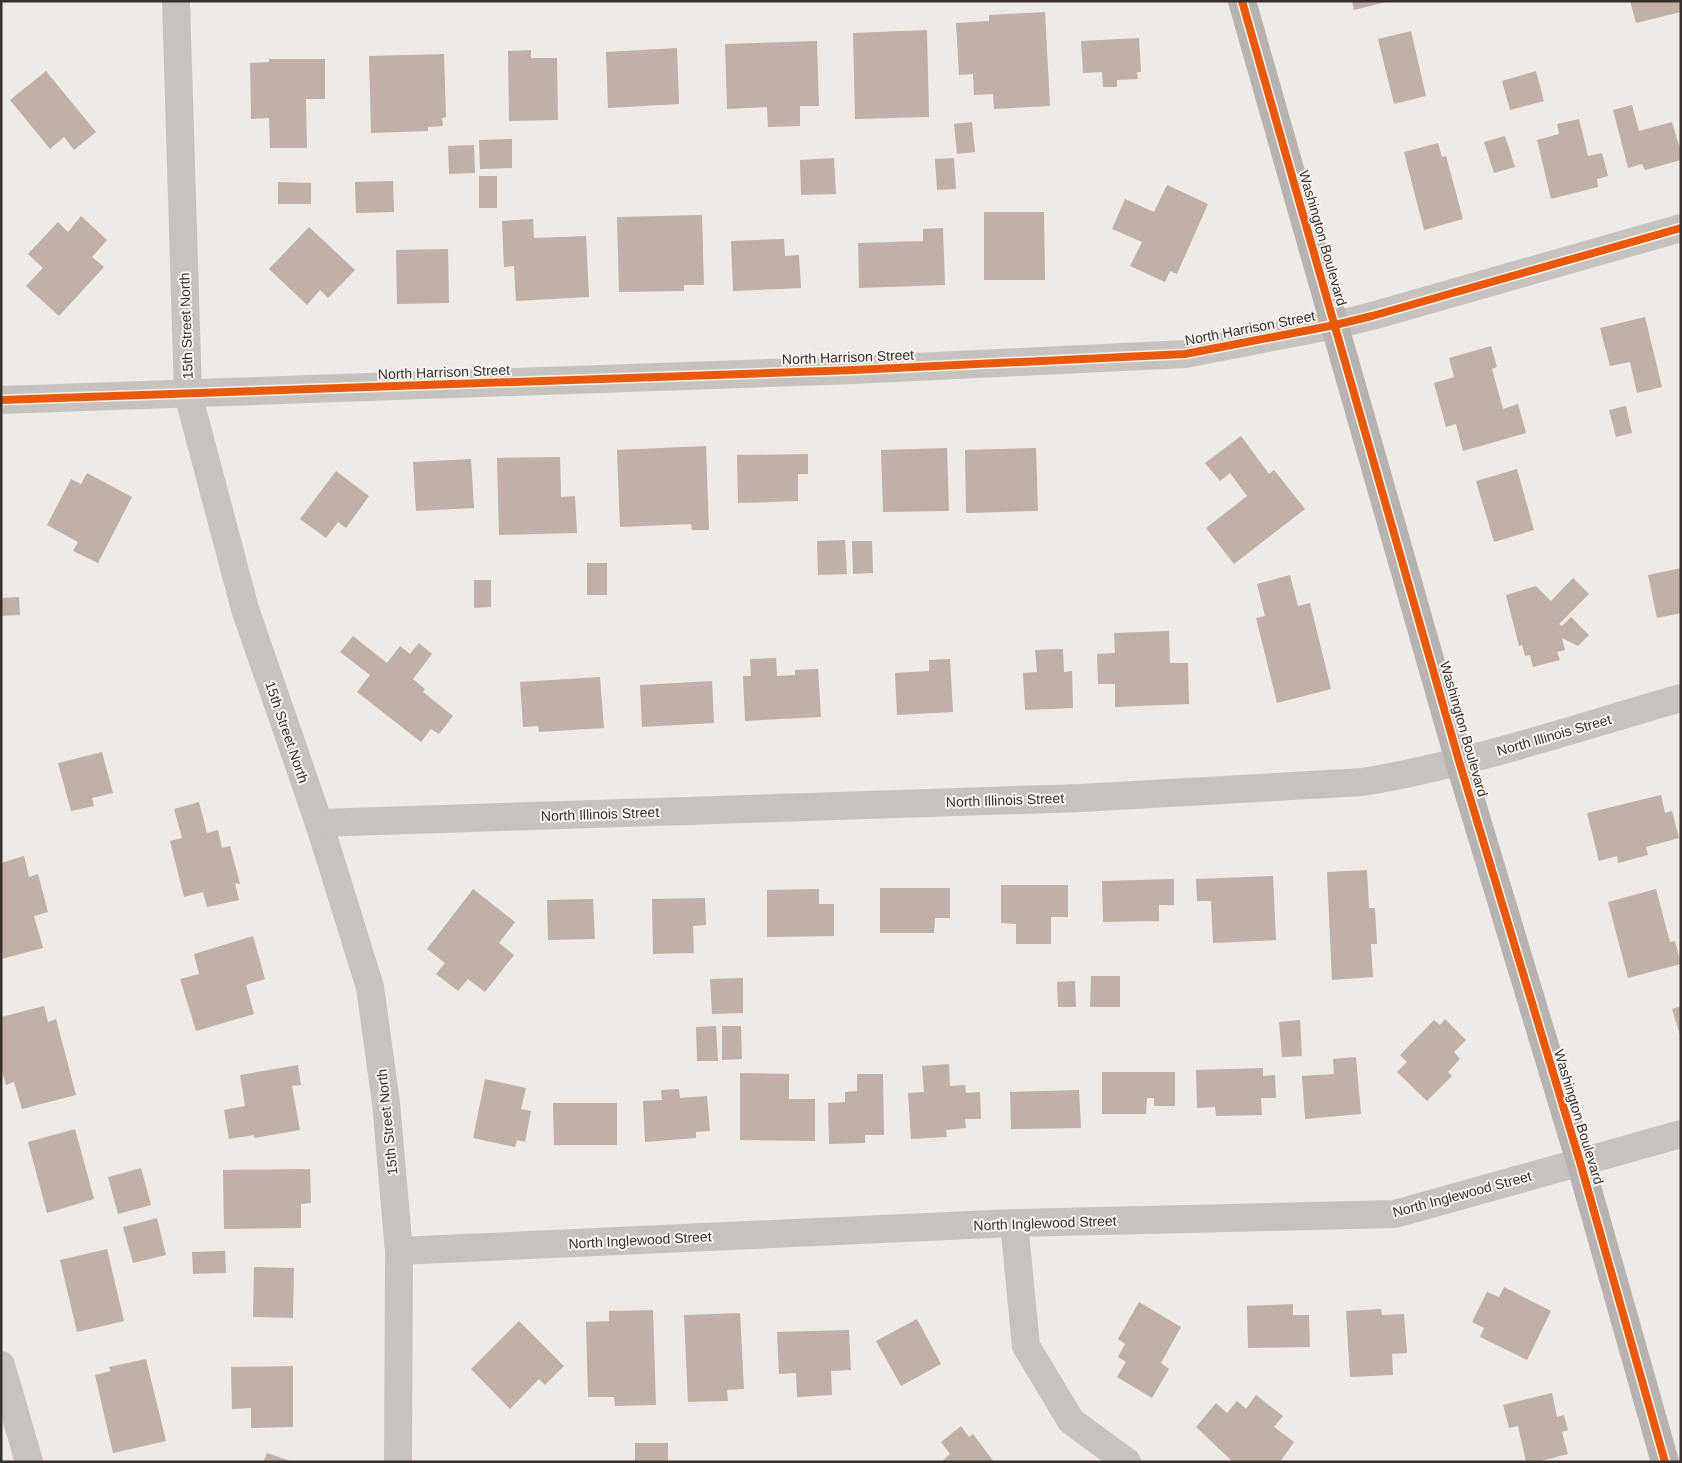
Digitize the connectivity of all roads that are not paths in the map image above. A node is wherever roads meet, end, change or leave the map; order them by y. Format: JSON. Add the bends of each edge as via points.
{"nodes":[{"id":1,"x":176,"y":1,"type":"edge"},
{"id":2,"x":1242,"y":1,"type":"edge"},
{"id":3,"x":1681,"y":228,"type":"edge"},
{"id":4,"x":1335,"y":325,"type":"junction"},
{"id":5,"x":188,"y":394,"type":"junction"},
{"id":6,"x":1,"y":400,"type":"edge"},
{"id":7,"x":1681,"y":698,"type":"edge"},
{"id":8,"x":1459,"y":761,"type":"junction"},
{"id":9,"x":318,"y":823,"type":"junction"},
{"id":10,"x":1681,"y":1134,"type":"edge"},
{"id":11,"x":1580,"y":1162,"type":"junction"},
{"id":12,"x":1014,"y":1223,"type":"junction"},
{"id":13,"x":399,"y":1251,"type":"junction"},
{"id":14,"x":1,"y":1365,"type":"edge"},
{"id":15,"x":29,"y":1462,"type":"edge"},
{"id":16,"x":398,"y":1462,"type":"edge"},
{"id":17,"x":1127,"y":1462,"type":"edge"},
{"id":18,"x":1665,"y":1462,"type":"edge"}],
"edges":[{"from":1,"to":5,"type":"street","name":"15th Street North"},
{"from":2,"to":4,"type":"main road","name":"Washington Boulevard"},
{"from":3,"to":4,"type":"street","name":"North Harrison Street"},
{"from":4,"to":5,"type":"street","name":"North Harrison Street","via":[[1184,354],[864,370]]},
{"from":4,"to":8,"type":"main road","name":"Washington Boulevard"},
{"from":5,"to":6,"type":"street","name":"North Harrison Street"},
{"from":5,"to":9,"type":"street","name":"15th Street North","via":[[245,609]]},
{"from":7,"to":8,"type":"street","name":"North Illinois Street"},
{"from":8,"to":9,"type":"street","name":"North Illinois Street","via":[[1362,782],[1091,797]]},
{"from":8,"to":11,"type":"main road","name":"Washington Boulevard"},
{"from":9,"to":13,"type":"street","name":"15th Street North","via":[[370,987],[386,1103]]},
{"from":10,"to":11,"type":"street","name":"North Inglewood Street"},
{"from":11,"to":12,"type":"street","name":"North Inglewood Street","via":[[1395,1214]]},
{"from":11,"to":18,"type":"main road","name":"Washington Boulevard"},
{"from":12,"to":13,"type":"street","name":"North Inglewood Street"},
{"from":12,"to":17,"type":"street","via":[[1026,1346],[1071,1421]]},
{"from":13,"to":16,"type":"street","name":"15th Street North"},
{"from":14,"to":15,"type":"street"}]}
